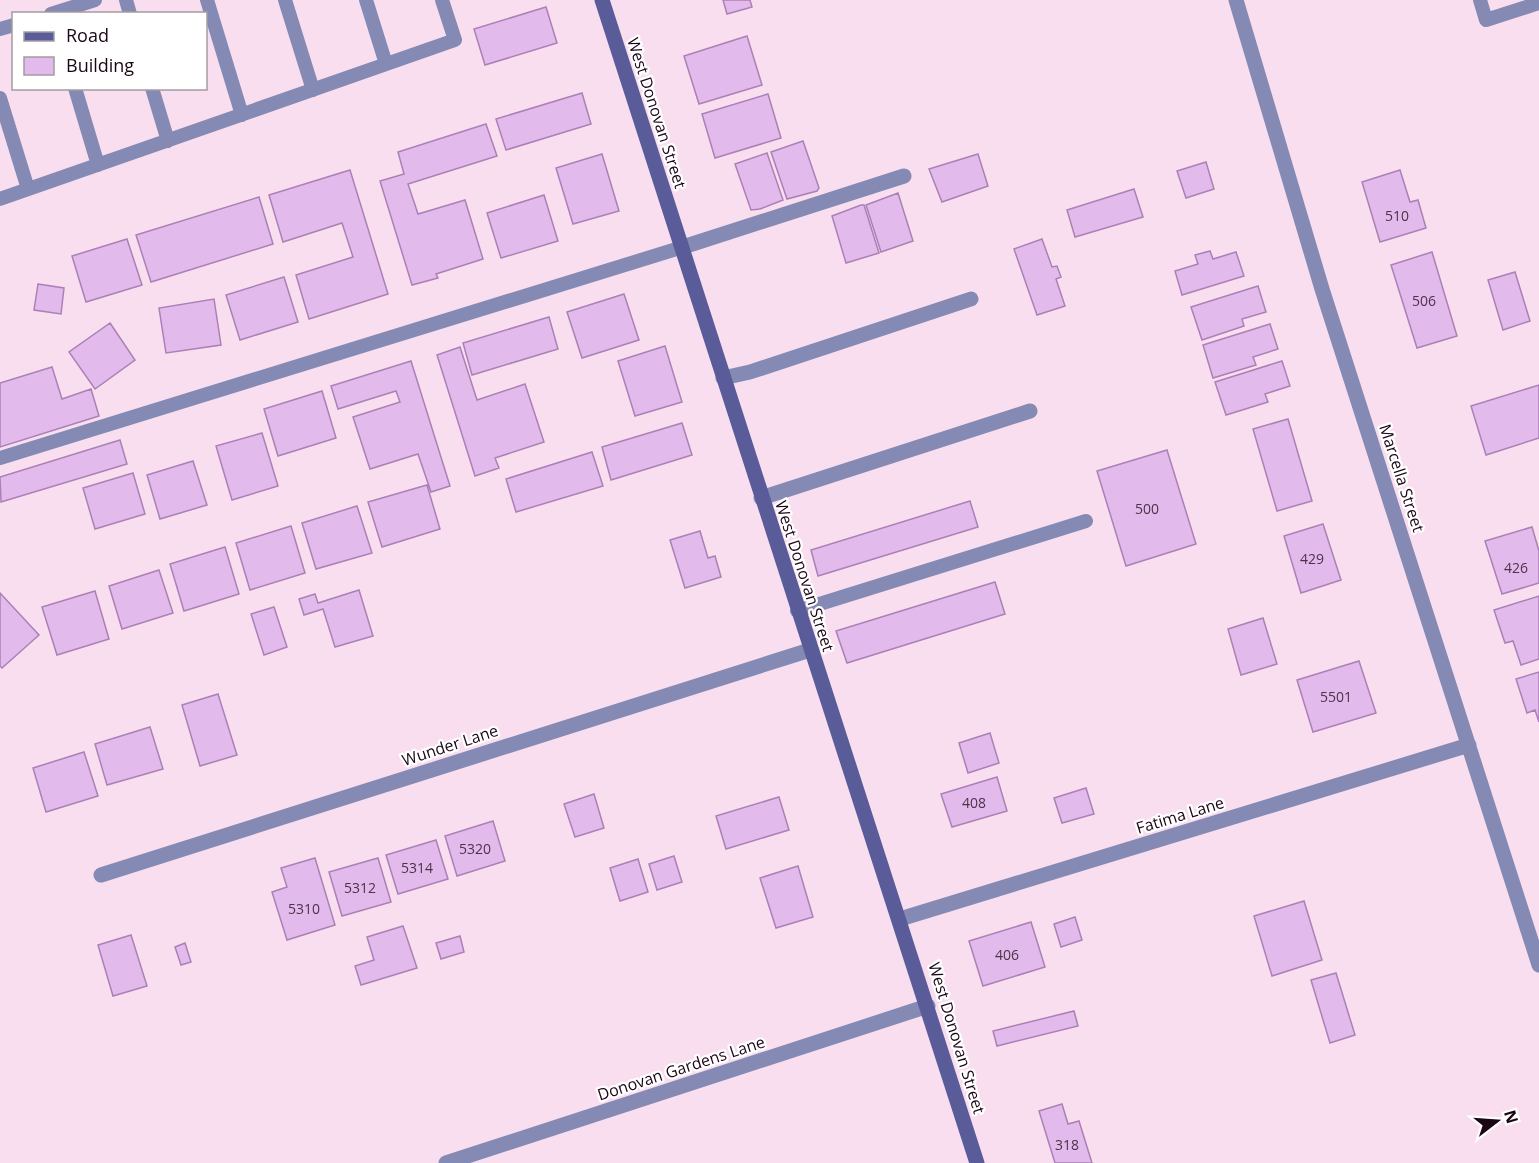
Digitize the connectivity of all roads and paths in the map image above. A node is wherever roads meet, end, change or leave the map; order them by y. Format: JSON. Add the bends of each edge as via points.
{"nodes":[{"id":1,"x":95,"y":0,"type":"edge"},
{"id":2,"x":207,"y":0,"type":"edge"},
{"id":3,"x":285,"y":0,"type":"edge"},
{"id":4,"x":366,"y":0,"type":"edge"},
{"id":5,"x":442,"y":0,"type":"edge"},
{"id":6,"x":602,"y":0,"type":"edge"},
{"id":7,"x":1236,"y":0,"type":"edge"},
{"id":8,"x":1480,"y":0,"type":"edge"},
{"id":9,"x":1539,"y":3,"type":"edge"},
{"id":10,"x":55,"y":12,"type":"edge"},
{"id":11,"x":386,"y":64,"type":"junction"},
{"id":12,"x":76,"y":90,"type":"edge"},
{"id":13,"x":153,"y":90,"type":"edge"},
{"id":14,"x":313,"y":90,"type":"junction"},
{"id":15,"x":0,"y":98,"type":"edge"},
{"id":16,"x":242,"y":115,"type":"junction"},
{"id":17,"x":168,"y":141,"type":"junction"},
{"id":18,"x":98,"y":165,"type":"junction"},
{"id":19,"x":904,"y":176,"type":"dead end"},
{"id":20,"x":28,"y":189,"type":"junction"},
{"id":21,"x":0,"y":199,"type":"edge"},
{"id":22,"x":683,"y":247,"type":"junction"},
{"id":23,"x":971,"y":299,"type":"dead end"},
{"id":24,"x":723,"y":378,"type":"junction"},
{"id":25,"x":1030,"y":411,"type":"dead end"},
{"id":26,"x":0,"y":458,"type":"edge"},
{"id":27,"x":761,"y":498,"type":"junction"},
{"id":28,"x":1086,"y":521,"type":"dead end"},
{"id":29,"x":797,"y":611,"type":"junction"},
{"id":30,"x":810,"y":650,"type":"junction"},
{"id":31,"x":1470,"y":745,"type":"junction"},
{"id":32,"x":101,"y":875,"type":"dead end"},
{"id":33,"x":900,"y":919,"type":"junction"},
{"id":34,"x":1539,"y":964,"type":"edge"},
{"id":35,"x":928,"y":1006,"type":"junction"},
{"id":36,"x":446,"y":1163,"type":"edge"},
{"id":37,"x":977,"y":1163,"type":"edge"}],
"edges":[{"from":1,"to":10,"type":"lane"},
{"from":2,"to":16,"type":"lane"},
{"from":3,"to":14,"type":"lane"},
{"from":4,"to":11,"type":"lane"},
{"from":5,"to":11,"type":"lane","via":[[455,40]]},
{"from":6,"to":22,"type":"street","name":"West Donovan Street"},
{"from":7,"to":31,"type":"street","name":"Marcella Street","via":[[1322,289]]},
{"from":8,"to":9,"type":"lane","via":[[1486,20]]},
{"from":11,"to":14,"type":"lane"},
{"from":12,"to":18,"type":"lane"},
{"from":13,"to":17,"type":"lane"},
{"from":14,"to":16,"type":"lane"},
{"from":15,"to":20,"type":"lane"},
{"from":16,"to":17,"type":"lane"},
{"from":17,"to":18,"type":"lane"},
{"from":18,"to":20,"type":"lane"},
{"from":19,"to":22,"type":"street"},
{"from":20,"to":21,"type":"lane"},
{"from":22,"to":24,"type":"street","name":"West Donovan Street"},
{"from":22,"to":26,"type":"lane"},
{"from":23,"to":24,"type":"street"},
{"from":24,"to":27,"type":"street","name":"West Donovan Street"},
{"from":25,"to":27,"type":"street"},
{"from":27,"to":29,"type":"street","name":"West Donovan Street"},
{"from":28,"to":29,"type":"lane"},
{"from":29,"to":30,"type":"street","name":"West Donovan Street"},
{"from":30,"to":32,"type":"street","name":"Wunder Lane"},
{"from":30,"to":33,"type":"street","name":"West Donovan Street"},
{"from":31,"to":33,"type":"street","name":"Fatima Lane"},
{"from":31,"to":34,"type":"street","name":"Marcella Street"},
{"from":33,"to":35,"type":"street","name":"West Donovan Street"},
{"from":35,"to":36,"type":"street","name":"Donovan Gardens Lane"},
{"from":35,"to":37,"type":"street","name":"West Donovan Street"}]}
